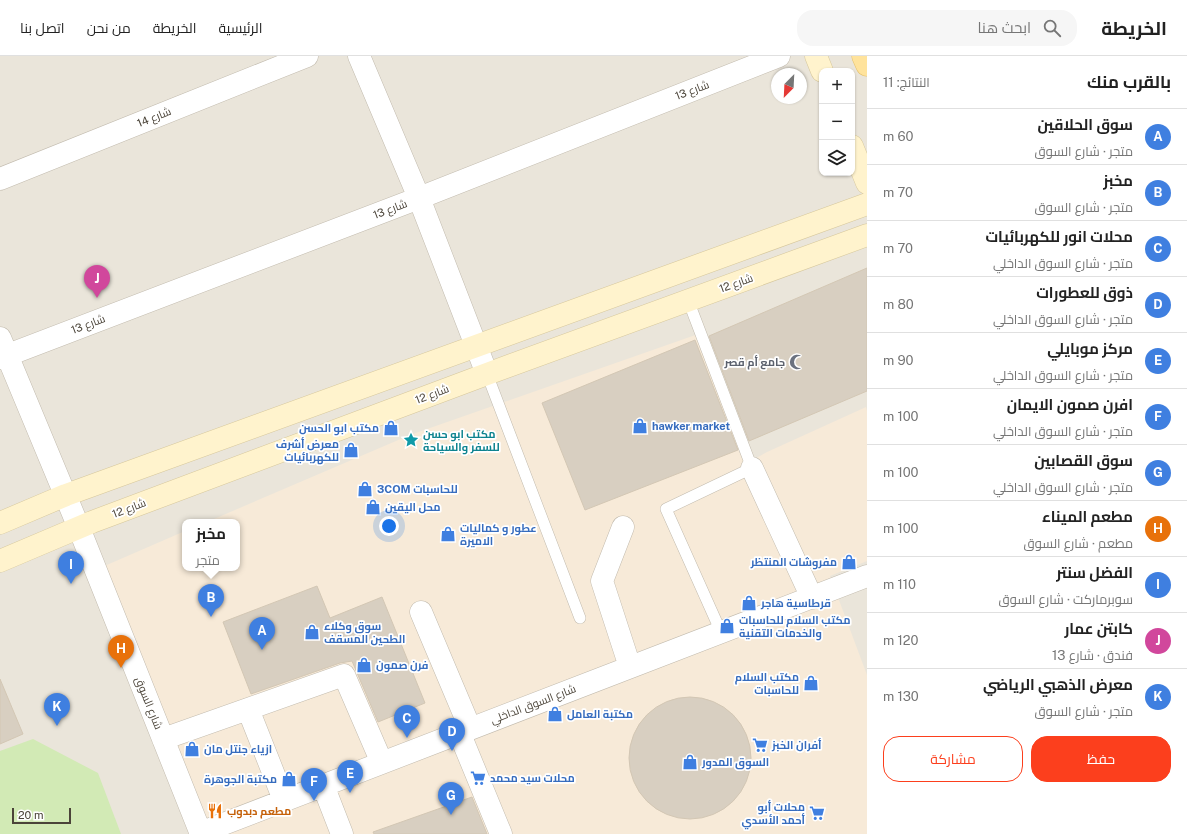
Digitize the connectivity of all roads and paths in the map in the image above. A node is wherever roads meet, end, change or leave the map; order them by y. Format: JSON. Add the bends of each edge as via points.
{"nodes":[{"id":1,"x":307,"y":56,"type":"edge"},
{"id":2,"x":359,"y":56,"type":"edge"},
{"id":3,"x":779,"y":56,"type":"edge"},
{"id":4,"x":816,"y":56,"type":"edge"},
{"id":5,"x":864,"y":56,"type":"edge"},
{"id":6,"x":867,"y":65,"type":"edge"},
{"id":7,"x":821,"y":68,"type":"edge"},
{"id":8,"x":855,"y":153,"type":"edge"},
{"id":9,"x":0,"y":179,"type":"edge"},
{"id":10,"x":867,"y":183,"type":"edge"},
{"id":11,"x":419,"y":198,"type":"junction"},
{"id":12,"x":867,"y":204,"type":"edge"},
{"id":13,"x":867,"y":235,"type":"edge"},
{"id":14,"x":688,"y":300,"type":"junction"},
{"id":15,"x":476,"y":346,"type":"junction"},
{"id":16,"x":3,"y":350,"type":"edge"},
{"id":17,"x":487,"y":374,"type":"junction"},
{"id":18,"x":752,"y":468,"type":"junction"},
{"id":19,"x":66,"y":495,"type":"junction"},
{"id":20,"x":0,"y":523,"type":"edge"},
{"id":21,"x":623,"y":527,"type":"dead end"},
{"id":22,"x":80,"y":528,"type":"junction"},
{"id":23,"x":0,"y":561,"type":"edge"},
{"id":24,"x":867,"y":576,"type":"edge"},
{"id":25,"x":812,"y":598,"type":"junction"},
{"id":26,"x":421,"y":612,"type":"dead end"},
{"id":27,"x":580,"y":618,"type":"dead end"},
{"id":28,"x":721,"y":632,"type":"junction"},
{"id":29,"x":630,"y":667,"type":"junction"},
{"id":30,"x":248,"y":709,"type":"junction"},
{"id":31,"x":465,"y":730,"type":"junction"},
{"id":32,"x":163,"y":739,"type":"junction"},
{"id":33,"x":382,"y":763,"type":"junction"},
{"id":34,"x":323,"y":785,"type":"junction"},
{"id":35,"x":284,"y":800,"type":"junction"},
{"id":36,"x":200,"y":833,"type":"edge"},
{"id":37,"x":342,"y":834,"type":"edge"},
{"id":38,"x":501,"y":834,"type":"edge"}],
"edges":[{"from":1,"to":9,"type":"street","name":"شارع 14"},
{"from":2,"to":11,"type":"street"},
{"from":3,"to":11,"type":"street","name":"شارع 13"},
{"from":4,"to":7,"type":"street"},
{"from":5,"to":6,"type":"main road"},
{"from":8,"to":10,"type":"street"},
{"from":11,"to":15,"type":"street"},
{"from":11,"to":16,"type":"street","name":"شارع 13"},
{"from":12,"to":15,"type":"street"},
{"from":13,"to":14,"type":"street","name":"شارع 12"},
{"from":14,"to":17,"type":"street","name":"شارع 12"},
{"from":14,"to":18,"type":"lane"},
{"from":15,"to":17,"type":"street"},
{"from":15,"to":19,"type":"street"},
{"from":16,"to":19,"type":"street","name":"شارع السوق"},
{"from":17,"to":22,"type":"street","name":"شارع 12"},
{"from":17,"to":27,"type":"lane"},
{"from":18,"to":25,"type":"street"},
{"from":18,"to":28,"type":"lane","via":[[666,509]]},
{"from":19,"to":20,"type":"street"},
{"from":19,"to":22,"type":"street","name":"شارع السوق"},
{"from":21,"to":29,"type":"street","via":[[602,581]]},
{"from":22,"to":23,"type":"street","name":"شارع 12"},
{"from":22,"to":32,"type":"street","name":"شارع السوق"},
{"from":24,"to":25,"type":"street","name":"شارع السوق الداخلي"},
{"from":25,"to":28,"type":"street","name":"شارع السوق الداخلي"},
{"from":26,"to":31,"type":"street"},
{"from":28,"to":29,"type":"street","name":"شارع السوق الداخلي"},
{"from":29,"to":31,"type":"street","name":"شارع السوق الداخلي"},
{"from":30,"to":32,"type":"street"},
{"from":30,"to":33,"type":"street","via":[[344,675]]},
{"from":30,"to":35,"type":"street"},
{"from":31,"to":33,"type":"street","name":"شارع السوق الداخلي"},
{"from":31,"to":38,"type":"street"},
{"from":32,"to":36,"type":"street","name":"شارع السوق"},
{"from":33,"to":34,"type":"street","name":"شارع السوق الداخلي"},
{"from":34,"to":35,"type":"street","name":"شارع السوق الداخلي"},
{"from":34,"to":37,"type":"street"},
{"from":35,"to":36,"type":"street","name":"شارع السوق الداخلي"}]}
